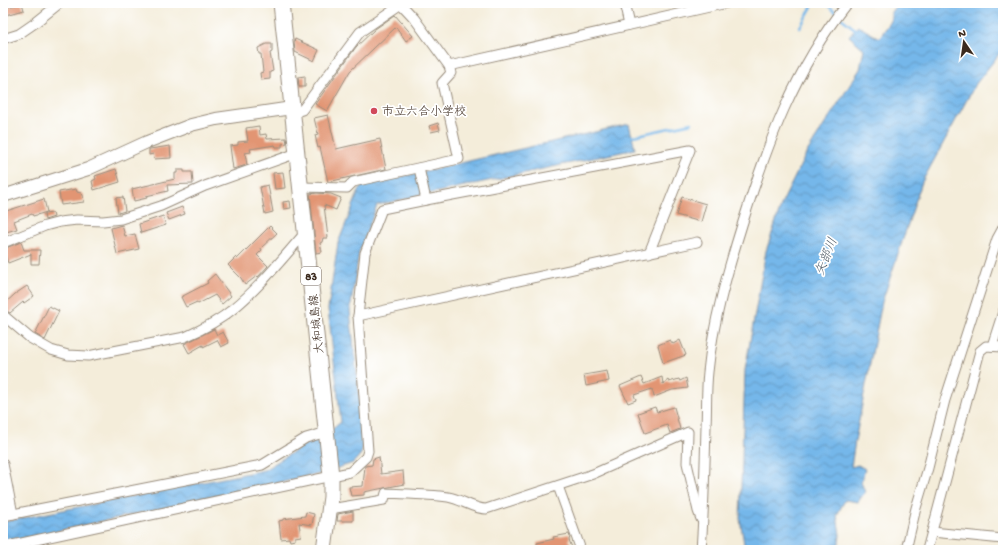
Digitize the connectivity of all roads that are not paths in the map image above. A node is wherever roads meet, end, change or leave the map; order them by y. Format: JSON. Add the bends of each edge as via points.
{"nodes":[{"id":1,"x":60,"y":3,"type":"edge"},
{"id":2,"x":281,"y":3,"type":"edge"},
{"id":3,"x":401,"y":3,"type":"edge"},
{"id":4,"x":624,"y":3,"type":"edge"},
{"id":5,"x":728,"y":3,"type":"edge"},
{"id":6,"x":847,"y":3,"type":"edge"},
{"id":7,"x":629,"y":25,"type":"junction"},
{"id":8,"x":3,"y":39,"type":"edge"},
{"id":9,"x":449,"y":66,"type":"junction"},
{"id":10,"x":292,"y":110,"type":"junction"},
{"id":11,"x":297,"y":153,"type":"junction"},
{"id":12,"x":419,"y":168,"type":"junction"},
{"id":13,"x":301,"y":187,"type":"junction"},
{"id":14,"x":3,"y":196,"type":"edge"},
{"id":15,"x":425,"y":196,"type":"junction"},
{"id":16,"x":1003,"y":228,"type":"edge"},
{"id":17,"x":305,"y":233,"type":"junction"},
{"id":18,"x":697,"y":242,"type":"dead end"},
{"id":19,"x":3,"y":243,"type":"edge"},
{"id":20,"x":649,"y":253,"type":"junction"},
{"id":21,"x":1003,"y":312,"type":"edge"},
{"id":22,"x":3,"y":315,"type":"edge"},
{"id":23,"x":358,"y":316,"type":"junction"},
{"id":24,"x":992,"y":346,"type":"junction"},
{"id":25,"x":1003,"y":348,"type":"edge"},
{"id":26,"x":327,"y":432,"type":"junction"},
{"id":27,"x":3,"y":464,"type":"edge"},
{"id":28,"x":331,"y":476,"type":"junction"},
{"id":29,"x":558,"y":486,"type":"junction"},
{"id":30,"x":330,"y":509,"type":"junction"},
{"id":31,"x":13,"y":514,"type":"junction"},
{"id":32,"x":3,"y":516,"type":"edge"},
{"id":33,"x":703,"y":522,"type":"junction"},
{"id":34,"x":932,"y":532,"type":"junction"},
{"id":35,"x":1003,"y":539,"type":"edge"},
{"id":36,"x":3,"y":547,"type":"edge"},
{"id":37,"x":324,"y":550,"type":"edge"},
{"id":38,"x":581,"y":550,"type":"edge"},
{"id":39,"x":701,"y":550,"type":"edge"},
{"id":40,"x":906,"y":550,"type":"edge"},
{"id":41,"x":927,"y":550,"type":"edge"}],
"edges":[{"from":1,"to":8,"type":"street","via":[[19,34]]},
{"from":2,"to":10,"type":"main road","name":"大和城島線","number":"83"},
{"from":3,"to":9,"type":"street"},
{"from":3,"to":10,"type":"street","via":[[360,32],[302,110]]},
{"from":4,"to":7,"type":"street"},
{"from":5,"to":7,"type":"street"},
{"from":6,"to":33,"type":"street","via":[[806,64],[780,116],[729,267],[708,373]]},
{"from":7,"to":9,"type":"street"},
{"from":9,"to":12,"type":"street","via":[[451,73],[442,83],[459,159]]},
{"from":10,"to":11,"type":"main road","name":"大和城島線","number":"83"},
{"from":10,"to":14,"type":"street","via":[[216,119],[191,125],[88,168]]},
{"from":11,"to":13,"type":"main road","name":"大和城島線","number":"83"},
{"from":11,"to":19,"type":"street","via":[[121,219],[60,222]]},
{"from":12,"to":13,"type":"street","via":[[353,182],[347,188]]},
{"from":12,"to":15,"type":"street"},
{"from":13,"to":17,"type":"main road","name":"大和城島線","number":"83"},
{"from":15,"to":20,"type":"street","via":[[690,150]]},
{"from":15,"to":23,"type":"street","via":[[382,210],[365,253]]},
{"from":16,"to":40,"type":"street","via":[[997,239],[957,360]]},
{"from":17,"to":22,"type":"street","via":[[257,288],[232,310],[185,337],[88,356],[68,355],[51,350],[30,338]]},
{"from":17,"to":26,"type":"main road","name":"大和城島線","number":"83"},
{"from":18,"to":20,"type":"street"},
{"from":20,"to":23,"type":"street"},
{"from":21,"to":24,"type":"street"},
{"from":23,"to":28,"type":"street","via":[[368,451],[366,457],[350,472]]},
{"from":24,"to":25,"type":"street"},
{"from":24,"to":34,"type":"street","via":[[986,346],[980,351]]},
{"from":26,"to":28,"type":"main road","name":"大和城島線","number":"83"},
{"from":26,"to":31,"type":"street","via":[[306,438],[262,465]]},
{"from":27,"to":31,"type":"street"},
{"from":28,"to":30,"type":"main road","name":"大和城島線","number":"83"},
{"from":28,"to":36,"type":"street"},
{"from":29,"to":30,"type":"street","via":[[486,509],[448,497],[386,493],[384,500]]},
{"from":29,"to":33,"type":"street","via":[[593,474],[688,432],[687,462]]},
{"from":29,"to":38,"type":"street"},
{"from":30,"to":37,"type":"main road","name":"大和城島線","number":"83"},
{"from":31,"to":32,"type":"street"},
{"from":33,"to":39,"type":"street"},
{"from":34,"to":35,"type":"street"},
{"from":34,"to":41,"type":"street"}]}
